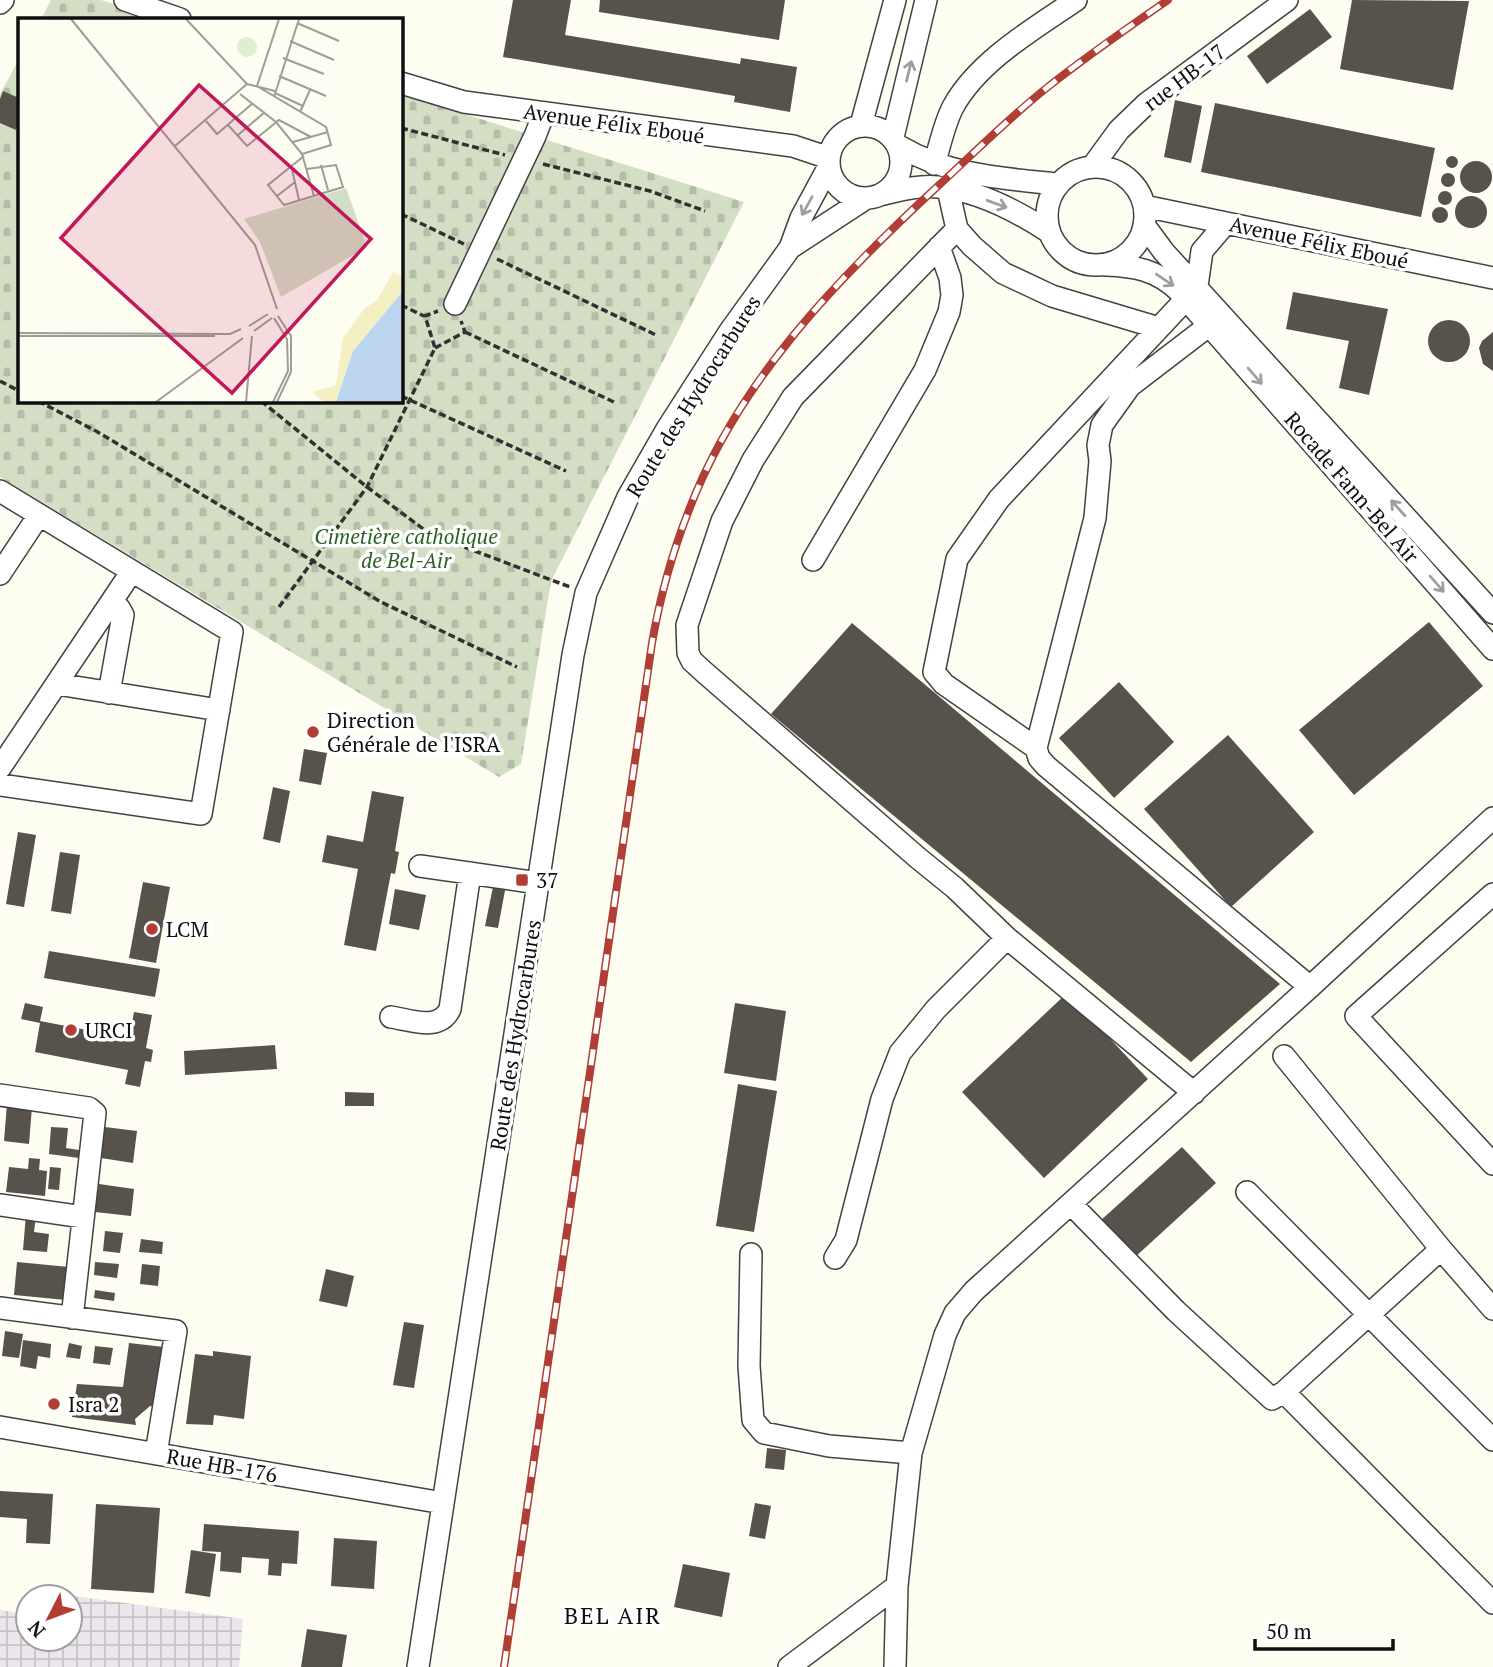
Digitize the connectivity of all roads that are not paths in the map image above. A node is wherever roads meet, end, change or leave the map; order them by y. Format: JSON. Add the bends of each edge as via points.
{"nodes":[{"id":1,"x":125,"y":0,"type":"edge"},
{"id":2,"x":895,"y":0,"type":"edge"},
{"id":3,"x":926,"y":0,"type":"edge"},
{"id":4,"x":1076,"y":0,"type":"edge"},
{"id":5,"x":1287,"y":0,"type":"edge"},
{"id":6,"x":177,"y":18,"type":"edge"},
{"id":7,"x":402,"y":83,"type":"edge"},
{"id":8,"x":544,"y":113,"type":"junction"},
{"id":9,"x":861,"y":125,"type":"junction"},
{"id":10,"x":896,"y":142,"type":"junction"},
{"id":11,"x":829,"y":162,"type":"junction"},
{"id":12,"x":934,"y":164,"type":"junction"},
{"id":13,"x":1091,"y":167,"type":"junction"},
{"id":14,"x":1058,"y":184,"type":"junction"},
{"id":15,"x":948,"y":189,"type":"junction"},
{"id":16,"x":874,"y":196,"type":"junction"},
{"id":17,"x":1144,"y":216,"type":"junction"},
{"id":18,"x":1226,"y":223,"type":"junction"},
{"id":19,"x":957,"y":229,"type":"junction"},
{"id":20,"x":1049,"y":232,"type":"junction"},
{"id":21,"x":939,"y":247,"type":"junction"},
{"id":22,"x":790,"y":248,"type":"junction"},
{"id":23,"x":1106,"y":265,"type":"junction"},
{"id":24,"x":1493,"y":278,"type":"edge"},
{"id":25,"x":1192,"y":292,"type":"junction"},
{"id":26,"x":455,"y":304,"type":"road end"},
{"id":27,"x":1217,"y":319,"type":"junction"},
{"id":28,"x":1159,"y":328,"type":"junction"},
{"id":29,"x":0,"y":491,"type":"edge"},
{"id":30,"x":39,"y":515,"type":"junction"},
{"id":31,"x":813,"y":560,"type":"dead end"},
{"id":32,"x":132,"y":571,"type":"junction"},
{"id":33,"x":0,"y":574,"type":"edge"},
{"id":34,"x":111,"y":603,"type":"junction"},
{"id":35,"x":1493,"y":613,"type":"edge"},
{"id":36,"x":1493,"y":649,"type":"edge"},
{"id":37,"x":57,"y":684,"type":"junction"},
{"id":38,"x":109,"y":693,"type":"junction"},
{"id":39,"x":219,"y":710,"type":"junction"},
{"id":40,"x":1036,"y":748,"type":"junction"},
{"id":41,"x":0,"y":768,"type":"edge"},
{"id":42,"x":0,"y":785,"type":"edge"},
{"id":43,"x":1493,"y":818,"type":"edge"},
{"id":44,"x":419,"y":866,"type":"dead end"},
{"id":45,"x":470,"y":873,"type":"junction"},
{"id":46,"x":538,"y":883,"type":"junction"},
{"id":47,"x":1493,"y":894,"type":"edge"},
{"id":48,"x":1007,"y":938,"type":"junction"},
{"id":49,"x":1310,"y":987,"type":"junction"},
{"id":50,"x":391,"y":1017,"type":"dead end"},
{"id":51,"x":1284,"y":1056,"type":"dead end"},
{"id":52,"x":1194,"y":1093,"type":"junction"},
{"id":53,"x":0,"y":1095,"type":"edge"},
{"id":54,"x":1493,"y":1164,"type":"edge"},
{"id":55,"x":1247,"y":1192,"type":"dead end"},
{"id":56,"x":0,"y":1205,"type":"edge"},
{"id":57,"x":1071,"y":1205,"type":"junction"},
{"id":58,"x":83,"y":1217,"type":"junction"},
{"id":59,"x":1441,"y":1249,"type":"junction"},
{"id":60,"x":751,"y":1254,"type":"dead end"},
{"id":61,"x":835,"y":1258,"type":"dead end"},
{"id":62,"x":0,"y":1308,"type":"edge"},
{"id":63,"x":1493,"y":1309,"type":"edge"},
{"id":64,"x":1369,"y":1315,"type":"junction"},
{"id":65,"x":72,"y":1318,"type":"junction"},
{"id":66,"x":1284,"y":1392,"type":"junction"},
{"id":67,"x":0,"y":1427,"type":"edge"},
{"id":68,"x":1493,"y":1440,"type":"edge"},
{"id":69,"x":911,"y":1453,"type":"junction"},
{"id":70,"x":156,"y":1454,"type":"junction"},
{"id":71,"x":443,"y":1503,"type":"junction"},
{"id":72,"x":897,"y":1586,"type":"junction"},
{"id":73,"x":1493,"y":1603,"type":"edge"},
{"id":74,"x":418,"y":1667,"type":"edge"},
{"id":75,"x":789,"y":1667,"type":"edge"},
{"id":76,"x":894,"y":1667,"type":"edge"}],
"edges":[{"from":1,"to":6,"type":"street"},
{"from":2,"to":9,"type":"street"},
{"from":10,"to":3,"type":"street","one_way":true},
{"from":4,"to":12,"type":"street","via":[[1012,43],[972,82],[953,108]]},
{"from":5,"to":13,"type":"street","name":"rue HB-17","via":[[1146,104]]},
{"from":7,"to":8,"type":"street","name":"Avenue Félix Eboué","via":[[464,103]]},
{"from":8,"to":11,"type":"street","name":"Avenue Félix Eboué","via":[[793,146]]},
{"from":8,"to":26,"type":"street"},
{"from":9,"to":10,"type":"street","via":[[884,130]]},
{"from":9,"to":11,"type":"street","via":[[839,136]]},
{"from":10,"to":12,"type":"street"},
{"from":10,"to":16,"type":"street","via":[[902,157],[898,178]]},
{"from":11,"to":16,"type":"street","via":[[832,176],[845,192]]},
{"from":11,"to":22,"type":"street","name":"Route des Hydrocarbures","one_way":true},
{"from":12,"to":14,"type":"street","via":[[995,179]]},
{"from":13,"to":14,"type":"street","via":[[1067,175]]},
{"from":13,"to":17,"type":"street","via":[[1125,176],[1140,195]]},
{"from":14,"to":20,"type":"street","via":[[1049,199]]},
{"from":15,"to":16,"type":"street","via":[[921,187]]},
{"from":15,"to":19,"type":"street"},
{"from":15,"to":20,"type":"street","one_way":true,"via":[[1005,207]]},
{"from":16,"to":22,"type":"street","name":"Route des Hydrocarbures"},
{"from":17,"to":18,"type":"street","name":"Avenue Félix Eboué"},
{"from":17,"to":23,"type":"street","via":[[1140,239],[1131,251]]},
{"from":17,"to":25,"type":"street","via":[[1155,241]]},
{"from":18,"to":24,"type":"street","name":"Avenue Félix Eboué"},
{"from":18,"to":25,"type":"street","via":[[1202,251]]},
{"from":19,"to":21,"type":"street"},
{"from":19,"to":28,"type":"street","via":[[1003,273],[1052,296]]},
{"from":20,"to":23,"type":"street","via":[[1066,255],[1085,264]]},
{"from":21,"to":31,"type":"street","via":[[950,278],[949,312],[925,370]]},
{"from":21,"to":48,"type":"street","via":[[793,397],[722,521],[687,625],[686,644],[692,661],[956,888]]},
{"from":22,"to":46,"type":"street","name":"Route des Hydrocarbures","via":[[667,429],[628,497],[586,593]]},
{"from":23,"to":25,"type":"street","one_way":true,"via":[[1151,271]]},
{"from":25,"to":27,"type":"street"},
{"from":25,"to":28,"type":"street"},
{"from":35,"to":27,"type":"street","name":"Rocade Fann-Bel Air","one_way":true},
{"from":27,"to":36,"type":"street","name":"Rocade Fann-Bel Air","one_way":true},
{"from":27,"to":40,"type":"street","via":[[1130,386],[1102,425],[1095,518]]},
{"from":28,"to":40,"type":"street","via":[[999,499],[957,559],[934,672],[944,684]]},
{"from":29,"to":30,"type":"street"},
{"from":30,"to":32,"type":"street"},
{"from":30,"to":33,"type":"street"},
{"from":32,"to":34,"type":"street"},
{"from":32,"to":39,"type":"street","via":[[232,632]]},
{"from":34,"to":37,"type":"street"},
{"from":34,"to":38,"type":"street","via":[[123,615]]},
{"from":37,"to":38,"type":"street"},
{"from":37,"to":41,"type":"street"},
{"from":38,"to":39,"type":"street"},
{"from":39,"to":42,"type":"street","via":[[201,814]]},
{"from":40,"to":49,"type":"street","via":[[1046,766]]},
{"from":43,"to":49,"type":"street"},
{"from":44,"to":45,"type":"street"},
{"from":45,"to":46,"type":"street"},
{"from":45,"to":50,"type":"street","via":[[447,1016],[432,1024]]},
{"from":46,"to":71,"type":"street","name":"Route des Hydrocarbures"},
{"from":47,"to":54,"type":"street","via":[[1356,1016]]},
{"from":48,"to":52,"type":"street"},
{"from":48,"to":61,"type":"street","via":[[936,1009],[900,1053],[882,1099],[846,1240]]},
{"from":49,"to":52,"type":"street"},
{"from":51,"to":59,"type":"street"},
{"from":52,"to":57,"type":"street"},
{"from":53,"to":58,"type":"street","via":[[89,1108],[95,1113]]},
{"from":55,"to":64,"type":"street"},
{"from":56,"to":58,"type":"street"},
{"from":57,"to":66,"type":"street","via":[[1267,1398],[1276,1399]]},
{"from":57,"to":69,"type":"street","via":[[955,1313]]},
{"from":58,"to":65,"type":"street"},
{"from":59,"to":63,"type":"street"},
{"from":59,"to":64,"type":"street"},
{"from":60,"to":69,"type":"street","via":[[753,1420],[764,1433],[829,1446]]},
{"from":62,"to":65,"type":"street"},
{"from":64,"to":66,"type":"street"},
{"from":64,"to":68,"type":"street"},
{"from":65,"to":70,"type":"street","via":[[176,1331]]},
{"from":66,"to":73,"type":"street"},
{"from":67,"to":70,"type":"street","name":"Rue HB-176"},
{"from":69,"to":72,"type":"street"},
{"from":70,"to":71,"type":"street","name":"Rue HB-176"},
{"from":71,"to":74,"type":"street","name":"Route des Hydrocarbures"},
{"from":72,"to":75,"type":"street"},
{"from":72,"to":76,"type":"street"}]}
